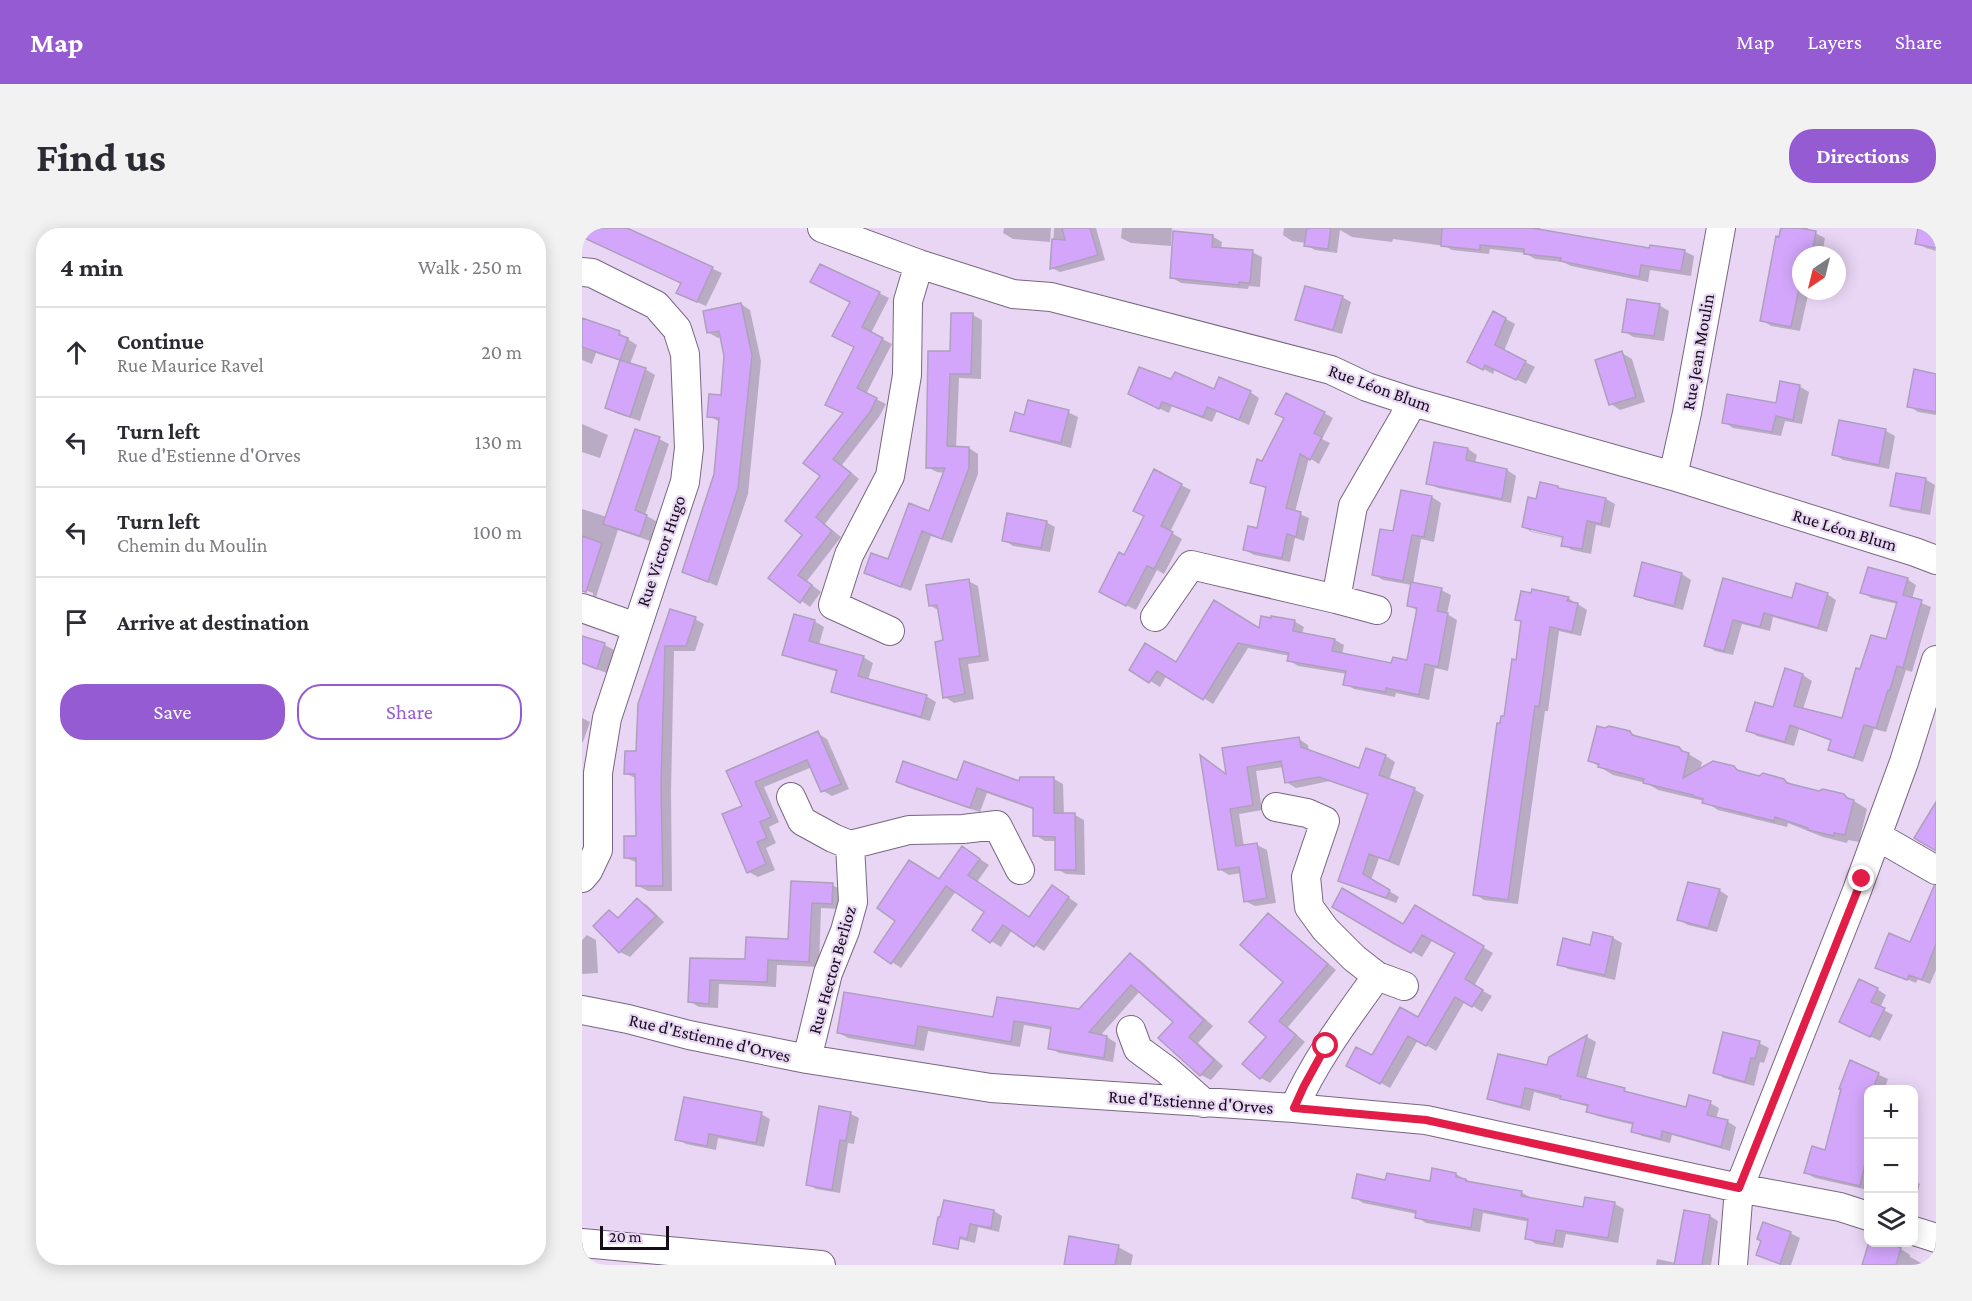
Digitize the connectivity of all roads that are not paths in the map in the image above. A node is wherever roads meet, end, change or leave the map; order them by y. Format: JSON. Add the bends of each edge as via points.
{"nodes":[{"id":1,"x":822,"y":228,"type":"edge"},
{"id":2,"x":1720,"y":228,"type":"edge"},
{"id":3,"x":919,"y":264,"type":"junction"},
{"id":4,"x":582,"y":272,"type":"edge"},
{"id":5,"x":1413,"y":402,"type":"junction"},
{"id":6,"x":1673,"y":476,"type":"junction"},
{"id":7,"x":1936,"y":560,"type":"edge"},
{"id":8,"x":1336,"y":598,"type":"junction"},
{"id":9,"x":582,"y":608,"type":"edge"},
{"id":10,"x":1377,"y":610,"type":"dead end"},
{"id":11,"x":1155,"y":617,"type":"dead end"},
{"id":12,"x":636,"y":627,"type":"junction"},
{"id":13,"x":890,"y":631,"type":"dead end"},
{"id":14,"x":1936,"y":660,"type":"edge"},
{"id":15,"x":791,"y":797,"type":"dead end"},
{"id":16,"x":1276,"y":807,"type":"dead end"},
{"id":17,"x":1877,"y":836,"type":"junction"},
{"id":18,"x":850,"y":844,"type":"junction"},
{"id":19,"x":1020,"y":870,"type":"dead end"},
{"id":20,"x":1936,"y":870,"type":"edge"},
{"id":21,"x":582,"y":878,"type":"edge"},
{"id":22,"x":1377,"y":976,"type":"junction"},
{"id":23,"x":1404,"y":986,"type":"dead end"},
{"id":24,"x":582,"y":1010,"type":"edge"},
{"id":25,"x":1131,"y":1030,"type":"dead end"},
{"id":26,"x":807,"y":1059,"type":"junction"},
{"id":27,"x":1204,"y":1103,"type":"junction"},
{"id":28,"x":1294,"y":1108,"type":"junction"},
{"id":29,"x":1739,"y":1188,"type":"junction"},
{"id":30,"x":1864,"y":1214,"type":"edge"},
{"id":31,"x":1918,"y":1232,"type":"edge"},
{"id":32,"x":1936,"y":1239,"type":"edge"},
{"id":33,"x":582,"y":1243,"type":"edge"},
{"id":34,"x":821,"y":1265,"type":"edge"},
{"id":35,"x":1733,"y":1265,"type":"edge"}],
"edges":[{"from":1,"to":3,"type":"street","name":"Rue Léon Blum"},
{"from":2,"to":6,"type":"street","name":"Rue Jean Moulin"},
{"from":3,"to":5,"type":"street","name":"Rue Léon Blum","via":[[1013,294],[1051,297],[1331,370]]},
{"from":3,"to":13,"type":"street","via":[[908,301],[907,375],[890,476],[849,555],[833,605]]},
{"from":4,"to":12,"type":"street","name":"Rue Victor Hugo","via":[[592,273],[656,305],[677,329],[685,354],[689,448],[684,483]]},
{"from":5,"to":6,"type":"street","name":"Rue Léon Blum"},
{"from":5,"to":8,"type":"street","via":[[1353,506]]},
{"from":6,"to":7,"type":"street","name":"Rue Léon Blum"},
{"from":8,"to":10,"type":"street"},
{"from":8,"to":11,"type":"street","via":[[1191,565]]},
{"from":9,"to":12,"type":"street"},
{"from":12,"to":21,"type":"street","name":"Rue Victor Hugo","via":[[607,718],[598,773],[598,850]]},
{"from":14,"to":17,"type":"street"},
{"from":15,"to":18,"type":"street","via":[[802,821]]},
{"from":16,"to":22,"type":"street","via":[[1325,821],[1306,877],[1309,907],[1325,929]]},
{"from":17,"to":20,"type":"street"},
{"from":17,"to":29,"type":"street"},
{"from":18,"to":19,"type":"street","via":[[909,830],[998,825]]},
{"from":18,"to":26,"type":"street","name":"Rue Hector Berlioz","via":[[853,902],[828,973]]},
{"from":22,"to":23,"type":"street"},
{"from":22,"to":28,"type":"street","via":[[1326,1046]]},
{"from":24,"to":26,"type":"street","name":"Rue d'Estienne d'Orves"},
{"from":25,"to":27,"type":"street","via":[[1138,1049]]},
{"from":26,"to":27,"type":"street","name":"Rue d'Estienne d'Orves","via":[[991,1088]]},
{"from":27,"to":28,"type":"street","name":"Rue d'Estienne d'Orves"},
{"from":28,"to":29,"type":"street","name":"Rue d'Estienne d'Orves","via":[[1426,1120]]},
{"from":29,"to":30,"type":"street","name":"Rue d'Estienne d'Orves"},
{"from":29,"to":35,"type":"street"},
{"from":31,"to":32,"type":"street"},
{"from":33,"to":34,"type":"street"}]}
